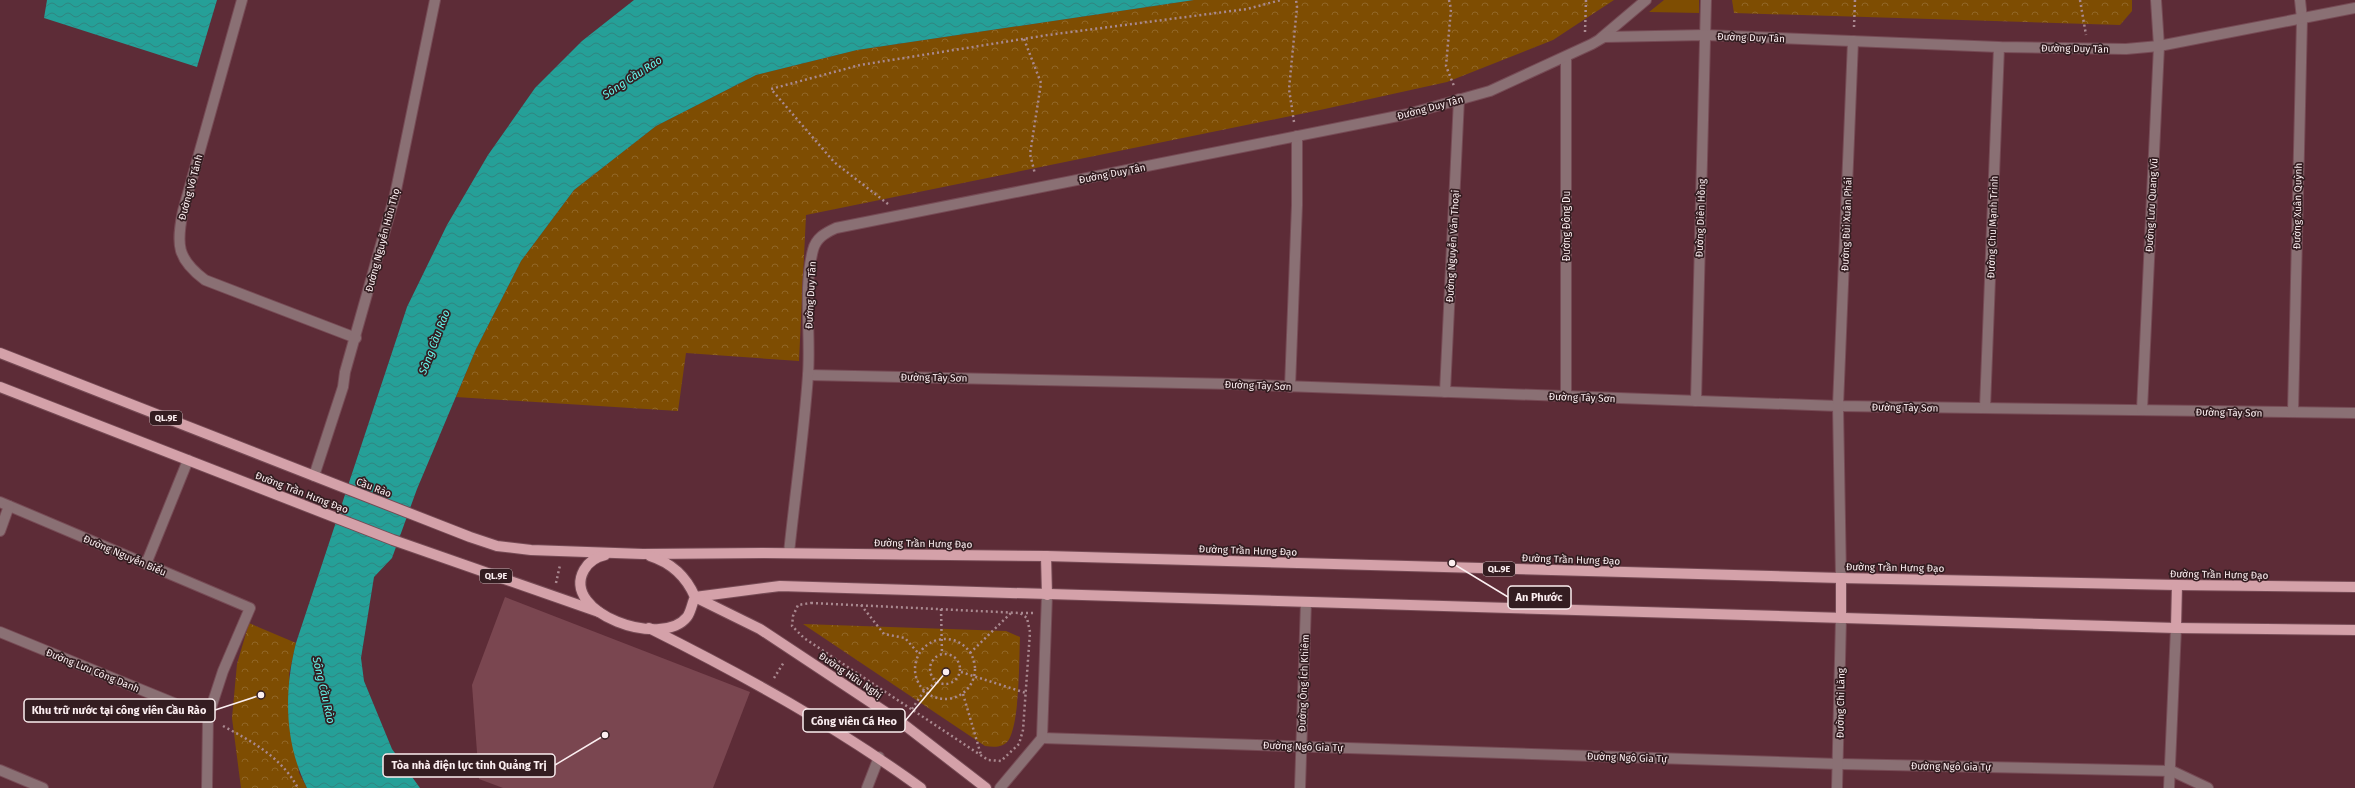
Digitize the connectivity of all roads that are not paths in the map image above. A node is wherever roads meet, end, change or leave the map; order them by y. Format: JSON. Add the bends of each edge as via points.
{"nodes":[{"id":1,"x":242,"y":0,"type":"edge"},
{"id":2,"x":435,"y":0,"type":"edge"},
{"id":3,"x":1646,"y":0,"type":"edge"},
{"id":4,"x":1706,"y":0,"type":"edge"},
{"id":5,"x":2156,"y":0,"type":"edge"},
{"id":6,"x":2300,"y":0,"type":"edge"},
{"id":7,"x":2355,"y":8,"type":"edge"},
{"id":8,"x":2302,"y":19,"type":"junction"},
{"id":9,"x":1705,"y":35,"type":"junction"},
{"id":10,"x":1598,"y":40,"type":"junction"},
{"id":11,"x":1853,"y":41,"type":"junction"},
{"id":12,"x":2159,"y":46,"type":"junction"},
{"id":13,"x":1999,"y":47,"type":"junction"},
{"id":14,"x":1566,"y":57,"type":"junction"},
{"id":15,"x":1459,"y":100,"type":"junction"},
{"id":16,"x":1297,"y":136,"type":"junction"},
{"id":17,"x":356,"y":338,"type":"junction"},
{"id":18,"x":0,"y":352,"type":"edge"},
{"id":19,"x":808,"y":375,"type":"junction"},
{"id":20,"x":0,"y":387,"type":"edge"},
{"id":21,"x":1290,"y":387,"type":"junction"},
{"id":22,"x":1445,"y":392,"type":"junction"},
{"id":23,"x":1566,"y":396,"type":"junction"},
{"id":24,"x":1696,"y":401,"type":"junction"},
{"id":25,"x":1838,"y":406,"type":"junction"},
{"id":26,"x":1985,"y":408,"type":"junction"},
{"id":27,"x":2142,"y":410,"type":"junction"},
{"id":28,"x":2293,"y":412,"type":"junction"},
{"id":29,"x":2355,"y":413,"type":"edge"},
{"id":30,"x":188,"y":460,"type":"junction"},
{"id":31,"x":314,"y":476,"type":"junction"},
{"id":32,"x":333,"y":484,"type":"joint"},
{"id":33,"x":5,"y":504,"type":"edge"},
{"id":34,"x":407,"y":513,"type":"joint"},
{"id":35,"x":0,"y":531,"type":"edge"},
{"id":36,"x":613,"y":553,"type":"junction"},
{"id":37,"x":643,"y":554,"type":"junction"},
{"id":38,"x":789,"y":554,"type":"junction"},
{"id":39,"x":1046,"y":556,"type":"junction"},
{"id":40,"x":146,"y":564,"type":"junction"},
{"id":41,"x":1842,"y":578,"type":"junction"},
{"id":42,"x":2176,"y":586,"type":"junction"},
{"id":43,"x":2355,"y":587,"type":"edge"},
{"id":44,"x":1047,"y":595,"type":"junction"},
{"id":45,"x":694,"y":597,"type":"junction"},
{"id":46,"x":1306,"y":602,"type":"junction"},
{"id":47,"x":599,"y":612,"type":"junction"},
{"id":48,"x":1841,"y":618,"type":"junction"},
{"id":49,"x":649,"y":628,"type":"junction"},
{"id":50,"x":2176,"y":628,"type":"junction"},
{"id":51,"x":2355,"y":630,"type":"edge"},
{"id":52,"x":0,"y":632,"type":"edge"},
{"id":53,"x":208,"y":717,"type":"junction"},
{"id":54,"x":1042,"y":738,"type":"junction"},
{"id":55,"x":1301,"y":746,"type":"junction"},
{"id":56,"x":879,"y":757,"type":"junction"},
{"id":57,"x":1839,"y":764,"type":"junction"},
{"id":58,"x":0,"y":770,"type":"edge"},
{"id":59,"x":2172,"y":770,"type":"junction"},
{"id":60,"x":43,"y":788,"type":"edge"},
{"id":61,"x":207,"y":788,"type":"edge"},
{"id":62,"x":867,"y":788,"type":"edge"},
{"id":63,"x":921,"y":788,"type":"edge"},
{"id":64,"x":986,"y":788,"type":"edge"},
{"id":65,"x":1000,"y":788,"type":"edge"},
{"id":66,"x":1300,"y":788,"type":"edge"},
{"id":67,"x":1837,"y":788,"type":"edge"},
{"id":68,"x":2169,"y":788,"type":"edge"},
{"id":69,"x":2208,"y":788,"type":"edge"}],
"edges":[{"from":1,"to":17,"type":"street","name":"Đường Võ Tánh","via":[[183,211],[179,230],[183,257],[189,268],[205,280]]},
{"from":2,"to":17,"type":"street","name":"Đường Nguyễn Hữu Thọ","via":[[394,195]]},
{"from":3,"to":10,"type":"street"},
{"from":4,"to":9,"type":"street","name":"Đường Diên Hồng"},
{"from":5,"to":12,"type":"street","name":"Đường Lưu Quang Vũ"},
{"from":6,"to":8,"type":"street","name":"Đường Xuân Quỳnh"},
{"from":7,"to":8,"type":"street","name":"Đường Duy Tân"},
{"from":8,"to":12,"type":"street","name":"Đường Duy Tân"},
{"from":8,"to":28,"type":"street","name":"Đường Xuân Quỳnh"},
{"from":9,"to":10,"type":"street","name":"Đường Duy Tân","via":[[1604,37]]},
{"from":9,"to":11,"type":"street","name":"Đường Duy Tân"},
{"from":9,"to":24,"type":"street","name":"Đường Diên Hồng"},
{"from":10,"to":14,"type":"street","name":"Đường Duy Tân"},
{"from":11,"to":13,"type":"street","name":"Đường Duy Tân"},
{"from":11,"to":25,"type":"street","name":"Đường Bùi Xuân Phái"},
{"from":12,"to":13,"type":"street","name":"Đường Duy Tân","via":[[2126,49]]},
{"from":12,"to":27,"type":"street","name":"Đường Lưu Quang Vũ"},
{"from":13,"to":26,"type":"street","name":"Đường Chu Mạnh Trinh"},
{"from":14,"to":15,"type":"street","name":"Đường Duy Tân","via":[[1490,90]]},
{"from":14,"to":23,"type":"street","name":"Đường Đông Du"},
{"from":15,"to":16,"type":"street","name":"Đường Duy Tân","via":[[1373,122]]},
{"from":15,"to":22,"type":"street","name":"Đường Nguyễn Văn Thoại"},
{"from":16,"to":19,"type":"street","name":"Đường Duy Tân","via":[[836,228],[816,241],[813,251]]},
{"from":16,"to":21,"type":"street"},
{"from":17,"to":31,"type":"street","name":"Đường Nguyễn Hữu Thọ"},
{"from":18,"to":31,"type":"main road","name":"Đường Trần Hưng Đạo","number":"QL.9E"},
{"from":19,"to":21,"type":"street","name":"Đường Tây Sơn"},
{"from":19,"to":38,"type":"street","name":"Đường Duy Tân"},
{"from":20,"to":30,"type":"main road","name":"Đường Trần Hưng Đạo","number":"QL.9E"},
{"from":21,"to":22,"type":"street","name":"Đường Tây Sơn"},
{"from":22,"to":23,"type":"street","name":"Đường Tây Sơn"},
{"from":23,"to":24,"type":"street","name":"Đường Tây Sơn"},
{"from":24,"to":25,"type":"street","name":"Đường Tây Sơn"},
{"from":25,"to":26,"type":"street","name":"Đường Tây Sơn"},
{"from":25,"to":41,"type":"street","name":"Đường Bùi Xuân Phái"},
{"from":26,"to":27,"type":"street","name":"Đường Tây Sơn"},
{"from":27,"to":28,"type":"street","name":"Đường Tây Sơn"},
{"from":28,"to":29,"type":"street","name":"Đường Tây Sơn"},
{"from":30,"to":40,"type":"street"},
{"from":30,"to":47,"type":"main road","name":"Đường Trần Hưng Đạo","number":"QL.9E","via":[[393,540]]},
{"from":31,"to":32,"type":"main road","name":"Đường Trần Hưng Đạo","number":"QL.9E"},
{"from":32,"to":34,"type":"main road","name":"Cầu Rào","number":"QL.9E"},
{"from":33,"to":35,"type":"street"},
{"from":33,"to":40,"type":"street","name":"Đường Nguyễn Biểu"},
{"from":34,"to":36,"type":"main road","name":"Đường Trần Hưng Đạo","number":"QL.9E","via":[[497,546]]},
{"from":36,"to":37,"type":"main road","name":"Đường Trần Hưng Đạo"},
{"from":36,"to":47,"type":"main road","name":"Đường Trần Hưng Đạo","via":[[597,557],[583,572],[582,589],[591,605]]},
{"from":37,"to":38,"type":"main road","name":"Đường Trần Hưng Đạo","number":"QL.9E"},
{"from":37,"to":45,"type":"main road","name":"Đường Trần Hưng Đạo","via":[[670,565],[681,573]]},
{"from":38,"to":39,"type":"main road","name":"Đường Trần Hưng Đạo","number":"QL.9E"},
{"from":39,"to":41,"type":"main road","name":"Đường Trần Hưng Đạo","number":"QL.9E"},
{"from":39,"to":44,"type":"main road"},
{"from":40,"to":53,"type":"street","name":"Đường Nguyễn Biểu","via":[[250,608],[223,670]]},
{"from":41,"to":42,"type":"main road","name":"Đường Trần Hưng Đạo","number":"QL.9E"},
{"from":41,"to":48,"type":"main road"},
{"from":42,"to":43,"type":"main road","name":"Đường Trần Hưng Đạo","number":"QL.9E"},
{"from":42,"to":50,"type":"main road"},
{"from":44,"to":45,"type":"main road","via":[[780,586]]},
{"from":44,"to":46,"type":"main road"},
{"from":44,"to":54,"type":"street"},
{"from":45,"to":49,"type":"main road","name":"Đường Trần Hưng Đạo","via":[[688,616],[681,623],[663,629]]},
{"from":45,"to":64,"type":"main road","name":"Đường Hữu Nghị","via":[[760,629],[902,723]]},
{"from":46,"to":48,"type":"main road"},
{"from":46,"to":55,"type":"street","name":"Đường Ông Ích Khiêm"},
{"from":47,"to":49,"type":"main road","name":"Đường Trần Hưng Đạo","via":[[622,624]]},
{"from":48,"to":50,"type":"main road"},
{"from":48,"to":57,"type":"street","name":"Đường Chi Lăng"},
{"from":49,"to":56,"type":"main road","via":[[722,664]]},
{"from":50,"to":51,"type":"main road"},
{"from":50,"to":59,"type":"street"},
{"from":52,"to":53,"type":"street","name":"Đường Lưu Công Danh"},
{"from":53,"to":61,"type":"street"},
{"from":54,"to":55,"type":"street","name":"Đường Ngô Gia Tự"},
{"from":54,"to":65,"type":"street"},
{"from":55,"to":57,"type":"street","name":"Đường Ngô Gia Tự"},
{"from":55,"to":66,"type":"street","name":"Đường Ông Ích Khiêm"},
{"from":56,"to":62,"type":"street"},
{"from":56,"to":63,"type":"main road"},
{"from":57,"to":59,"type":"street","name":"Đường Ngô Gia Tự"},
{"from":57,"to":67,"type":"street","name":"Đường Chi Lăng"},
{"from":58,"to":60,"type":"street"},
{"from":59,"to":68,"type":"street"},
{"from":59,"to":69,"type":"street","name":"Đường Ngô Gia Tự"}]}
